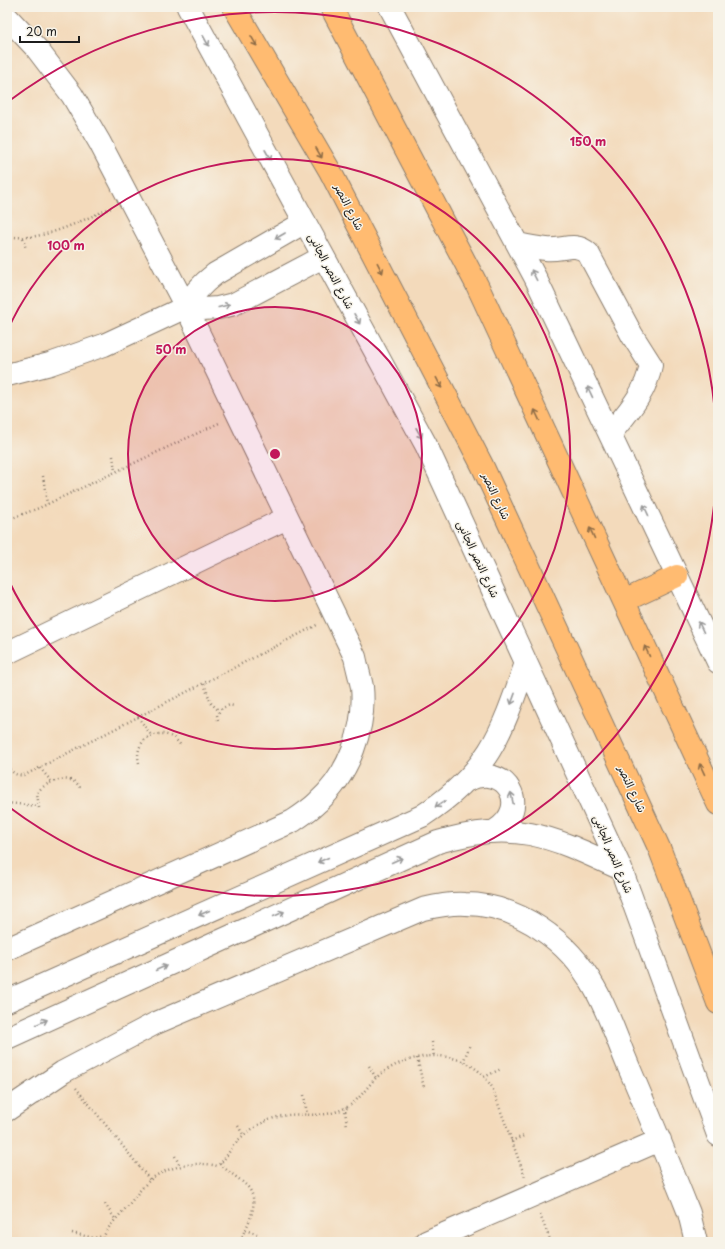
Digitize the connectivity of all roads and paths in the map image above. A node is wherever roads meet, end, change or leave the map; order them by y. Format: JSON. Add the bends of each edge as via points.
{"nodes":[{"id":1,"x":188,"y":7,"type":"edge"},
{"id":2,"x":234,"y":7,"type":"edge"},
{"id":3,"x":390,"y":7,"type":"edge"},
{"id":4,"x":333,"y":8,"type":"edge"},
{"id":5,"x":7,"y":17,"type":"edge"},
{"id":6,"x":130,"y":199,"type":"junction"},
{"id":7,"x":305,"y":222,"type":"junction"},
{"id":8,"x":7,"y":236,"type":"edge"},
{"id":9,"x":24,"y":238,"type":"junction"},
{"id":10,"x":518,"y":244,"type":"junction"},
{"id":11,"x":26,"y":250,"type":"dead end"},
{"id":12,"x":323,"y":257,"type":"junction"},
{"id":13,"x":186,"y":307,"type":"junction"},
{"id":14,"x":7,"y":375,"type":"edge"},
{"id":15,"x":238,"y":415,"type":"junction"},
{"id":16,"x":610,"y":434,"type":"junction"},
{"id":17,"x":113,"y":456,"type":"dead end"},
{"id":18,"x":115,"y":471,"type":"junction"},
{"id":19,"x":43,"y":476,"type":"dead end"},
{"id":20,"x":47,"y":504,"type":"junction"},
{"id":21,"x":287,"y":518,"type":"junction"},
{"id":22,"x":7,"y":520,"type":"edge"},
{"id":23,"x":677,"y":576,"type":"junction"},
{"id":24,"x":624,"y":601,"type":"junction"},
{"id":25,"x":335,"y":616,"type":"junction"},
{"id":26,"x":7,"y":653,"type":"edge"},
{"id":27,"x":718,"y":662,"type":"edge"},
{"id":28,"x":526,"y":663,"type":"junction"},
{"id":29,"x":204,"y":684,"type":"junction"},
{"id":30,"x":234,"y":706,"type":"dead end"},
{"id":31,"x":219,"y":711,"type":"junction"},
{"id":32,"x":138,"y":717,"type":"junction"},
{"id":33,"x":218,"y":720,"type":"dead end"},
{"id":34,"x":150,"y":735,"type":"junction"},
{"id":35,"x":181,"y":746,"type":"dead end"},
{"id":36,"x":139,"y":763,"type":"dead end"},
{"id":37,"x":7,"y":766,"type":"edge"},
{"id":38,"x":40,"y":768,"type":"junction"},
{"id":39,"x":468,"y":780,"type":"junction"},
{"id":40,"x":51,"y":781,"type":"junction"},
{"id":41,"x":81,"y":790,"type":"dead end"},
{"id":42,"x":7,"y":803,"type":"edge"},
{"id":43,"x":718,"y":804,"type":"edge"},
{"id":44,"x":496,"y":830,"type":"junction"},
{"id":45,"x":621,"y":870,"type":"junction"},
{"id":46,"x":7,"y":949,"type":"edge"},
{"id":47,"x":7,"y":1001,"type":"edge"},
{"id":48,"x":718,"y":1003,"type":"edge"},
{"id":49,"x":7,"y":1038,"type":"edge"},
{"id":50,"x":432,"y":1042,"type":"dead end"},
{"id":51,"x":470,"y":1045,"type":"dead end"},
{"id":52,"x":434,"y":1057,"type":"junction"},
{"id":53,"x":417,"y":1058,"type":"junction"},
{"id":54,"x":464,"y":1062,"type":"junction"},
{"id":55,"x":369,"y":1066,"type":"dead end"},
{"id":56,"x":501,"y":1069,"type":"dead end"},
{"id":57,"x":64,"y":1072,"type":"junction"},
{"id":58,"x":484,"y":1077,"type":"junction"},
{"id":59,"x":376,"y":1078,"type":"junction"},
{"id":60,"x":424,"y":1088,"type":"dead end"},
{"id":61,"x":304,"y":1095,"type":"dead end"},
{"id":62,"x":348,"y":1107,"type":"junction"},
{"id":63,"x":7,"y":1110,"type":"edge"},
{"id":64,"x":306,"y":1114,"type":"junction"},
{"id":65,"x":238,"y":1126,"type":"dead end"},
{"id":66,"x":347,"y":1127,"type":"dead end"},
{"id":67,"x":718,"y":1135,"type":"edge"},
{"id":68,"x":244,"y":1136,"type":"junction"},
{"id":69,"x":524,"y":1136,"type":"dead end"},
{"id":70,"x":660,"y":1140,"type":"junction"},
{"id":71,"x":511,"y":1141,"type":"junction"},
{"id":72,"x":175,"y":1156,"type":"dead end"},
{"id":73,"x":220,"y":1164,"type":"junction"},
{"id":74,"x":180,"y":1166,"type":"junction"},
{"id":75,"x":150,"y":1180,"type":"junction"},
{"id":76,"x":532,"y":1195,"type":"junction"},
{"id":77,"x":105,"y":1204,"type":"dead end"},
{"id":78,"x":115,"y":1219,"type":"junction"},
{"id":79,"x":245,"y":1230,"type":"junction"},
{"id":80,"x":72,"y":1233,"type":"dead end"},
{"id":81,"x":257,"y":1234,"type":"dead end"},
{"id":82,"x":103,"y":1236,"type":"junction"},
{"id":83,"x":102,"y":1242,"type":"edge"},
{"id":84,"x":239,"y":1242,"type":"edge"},
{"id":85,"x":426,"y":1242,"type":"edge"},
{"id":86,"x":551,"y":1242,"type":"edge"},
{"id":87,"x":696,"y":1242,"type":"edge"}],
"edges":[{"from":1,"to":7,"type":"street","name":"شارع النصر الجانبى","one_way":true},
{"from":2,"to":48,"type":"main road","name":"شارع النصر","one_way":true,"via":[[330,171],[482,465],[660,850]]},
{"from":3,"to":10,"type":"street"},
{"from":24,"to":4,"type":"main road","one_way":true,"via":[[477,285]]},
{"from":5,"to":6,"type":"street","via":[[37,49],[72,95]]},
{"from":6,"to":9,"type":"path","via":[[64,228]]},
{"from":6,"to":13,"type":"street"},
{"from":7,"to":12,"type":"street","name":"شارع النصر الجانبى"},
{"from":7,"to":13,"type":"street","one_way":true,"via":[[202,283],[192,294]]},
{"from":8,"to":9,"type":"path"},
{"from":9,"to":11,"type":"path"},
{"from":16,"to":10,"type":"street","one_way":true},
{"from":10,"to":16,"type":"street","via":[[546,249],[576,246],[584,249],[651,365],[643,392]]},
{"from":13,"to":12,"type":"street","one_way":true,"via":[[218,308],[234,304]]},
{"from":12,"to":28,"type":"street","name":"شارع النصر الجانبى","one_way":true,"via":[[426,445]]},
{"from":13,"to":14,"type":"street","via":[[104,345],[50,364]]},
{"from":13,"to":15,"type":"street"},
{"from":15,"to":18,"type":"path"},
{"from":15,"to":21,"type":"street"},
{"from":23,"to":16,"type":"street","one_way":true},
{"from":17,"to":18,"type":"path"},
{"from":18,"to":20,"type":"path"},
{"from":19,"to":20,"type":"path"},
{"from":20,"to":22,"type":"path"},
{"from":21,"to":25,"type":"street"},
{"from":21,"to":26,"type":"street"},
{"from":23,"to":24,"type":"main road"},
{"from":27,"to":23,"type":"street","one_way":true},
{"from":43,"to":24,"type":"main road","one_way":true},
{"from":25,"to":29,"type":"path"},
{"from":25,"to":46,"type":"street","via":[[355,657],[362,688],[361,719],[354,750],[339,778],[319,802],[294,821]]},
{"from":28,"to":39,"type":"street","one_way":true,"via":[[501,732],[487,757]]},
{"from":28,"to":45,"type":"street","name":"شارع النصر الجانبى"},
{"from":29,"to":31,"type":"path","via":[[211,703]]},
{"from":29,"to":32,"type":"path"},
{"from":30,"to":31,"type":"path","via":[[226,705]]},
{"from":31,"to":33,"type":"path"},
{"from":32,"to":34,"type":"path"},
{"from":32,"to":38,"type":"path"},
{"from":34,"to":35,"type":"path","via":[[168,735]]},
{"from":34,"to":36,"type":"path","via":[[139,747]]},
{"from":37,"to":38,"type":"path","via":[[16,775],[21,776]]},
{"from":38,"to":40,"type":"path"},
{"from":44,"to":39,"type":"street","one_way":true,"via":[[507,821],[514,808],[510,790],[496,777],[486,775]]},
{"from":39,"to":47,"type":"street","one_way":true,"via":[[446,800],[422,816]]},
{"from":40,"to":41,"type":"path","via":[[72,782],[80,786]]},
{"from":40,"to":42,"type":"path","via":[[37,794],[38,807]]},
{"from":44,"to":45,"type":"street","via":[[526,832],[555,839]]},
{"from":49,"to":44,"type":"street","one_way":true,"via":[[438,842]]},
{"from":45,"to":67,"type":"street","name":"شارع النصر الجانبى"},
{"from":50,"to":52,"type":"path"},
{"from":51,"to":54,"type":"path"},
{"from":52,"to":53,"type":"path"},
{"from":52,"to":54,"type":"path","via":[[447,1056]]},
{"from":53,"to":59,"type":"path","via":[[396,1065]]},
{"from":53,"to":60,"type":"path"},
{"from":54,"to":58,"type":"path"},
{"from":55,"to":59,"type":"path"},
{"from":56,"to":58,"type":"path"},
{"from":57,"to":63,"type":"street"},
{"from":57,"to":70,"type":"street","via":[[156,1023],[416,912],[444,905],[466,904],[504,911],[536,926],[552,937],[584,970],[595,987]]},
{"from":57,"to":75,"type":"path"},
{"from":58,"to":71,"type":"path","via":[[492,1086]]},
{"from":59,"to":62,"type":"path"},
{"from":61,"to":64,"type":"path"},
{"from":62,"to":64,"type":"path","via":[[324,1116]]},
{"from":62,"to":66,"type":"path","via":[[345,1110]]},
{"from":64,"to":68,"type":"path","via":[[274,1118],[253,1128]]},
{"from":65,"to":68,"type":"path"},
{"from":68,"to":73,"type":"path"},
{"from":69,"to":71,"type":"path"},
{"from":70,"to":76,"type":"street"},
{"from":70,"to":87,"type":"street","via":[[689,1213]]},
{"from":71,"to":76,"type":"path"},
{"from":72,"to":74,"type":"path"},
{"from":73,"to":74,"type":"path"},
{"from":73,"to":79,"type":"path","via":[[248,1186],[252,1193],[254,1207]]},
{"from":74,"to":75,"type":"path"},
{"from":75,"to":78,"type":"path"},
{"from":76,"to":85,"type":"street"},
{"from":76,"to":86,"type":"path"},
{"from":77,"to":78,"type":"path"},
{"from":78,"to":82,"type":"path"},
{"from":79,"to":81,"type":"path"},
{"from":79,"to":84,"type":"path"},
{"from":80,"to":82,"type":"path","via":[[94,1238]]},
{"from":82,"to":83,"type":"path"}]}
